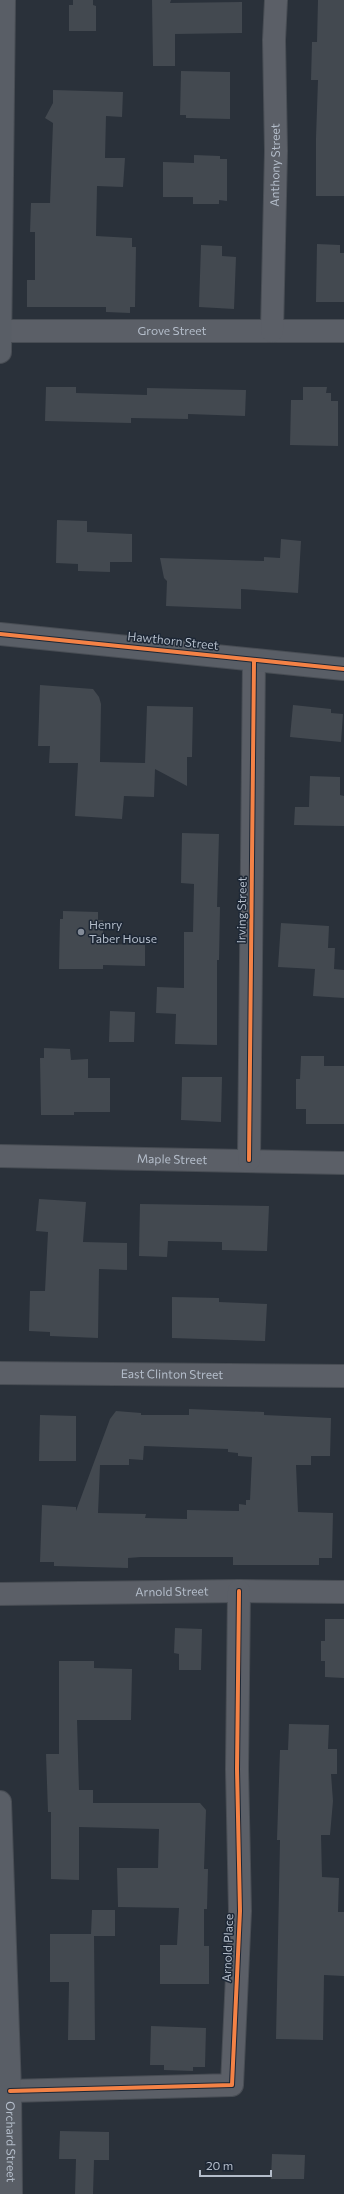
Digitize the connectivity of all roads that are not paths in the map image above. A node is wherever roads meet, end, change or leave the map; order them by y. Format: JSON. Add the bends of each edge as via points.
{"nodes":[{"id":1,"x":4,"y":0,"type":"edge"},
{"id":2,"x":276,"y":0,"type":"edge"},
{"id":3,"x":272,"y":331,"type":"junction"},
{"id":4,"x":344,"y":331,"type":"edge"},
{"id":5,"x":0,"y":332,"type":"edge"},
{"id":6,"x":0,"y":352,"type":"edge"},
{"id":7,"x":0,"y":634,"type":"edge"},
{"id":8,"x":254,"y":660,"type":"junction"},
{"id":9,"x":344,"y":669,"type":"edge"},
{"id":10,"x":0,"y":1156,"type":"edge"},
{"id":11,"x":249,"y":1160,"type":"junction"},
{"id":12,"x":344,"y":1163,"type":"edge"},
{"id":13,"x":0,"y":1374,"type":"edge"},
{"id":14,"x":344,"y":1376,"type":"edge"},
{"id":15,"x":239,"y":1591,"type":"junction"},
{"id":16,"x":344,"y":1592,"type":"edge"},
{"id":17,"x":0,"y":1594,"type":"edge"},
{"id":18,"x":0,"y":1802,"type":"edge"},
{"id":19,"x":10,"y":2091,"type":"junction"},
{"id":20,"x":11,"y":2194,"type":"edge"}],
"edges":[{"from":1,"to":5,"type":"street"},
{"from":2,"to":3,"type":"street","name":"Anthony Street"},
{"from":3,"to":4,"type":"street","name":"Grove Street"},
{"from":3,"to":5,"type":"street","name":"Grove Street"},
{"from":5,"to":6,"type":"street"},
{"from":7,"to":8,"type":"street","name":"Hawthorn Street"},
{"from":8,"to":9,"type":"street","name":"Hawthorn Street"},
{"from":8,"to":11,"type":"street","name":"Irving Street"},
{"from":10,"to":11,"type":"street","name":"Maple Street"},
{"from":11,"to":12,"type":"street","name":"Maple Street"},
{"from":13,"to":14,"type":"street","name":"East Clinton Street"},
{"from":15,"to":16,"type":"street","name":"Arnold Street"},
{"from":15,"to":17,"type":"street","name":"Arnold Street"},
{"from":15,"to":19,"type":"street","name":"Arnold Place","via":[[237,1768],[240,1911],[232,2085]]},
{"from":18,"to":19,"type":"street","name":"Orchard Street"},
{"from":19,"to":20,"type":"street","name":"Orchard Street"}]}
